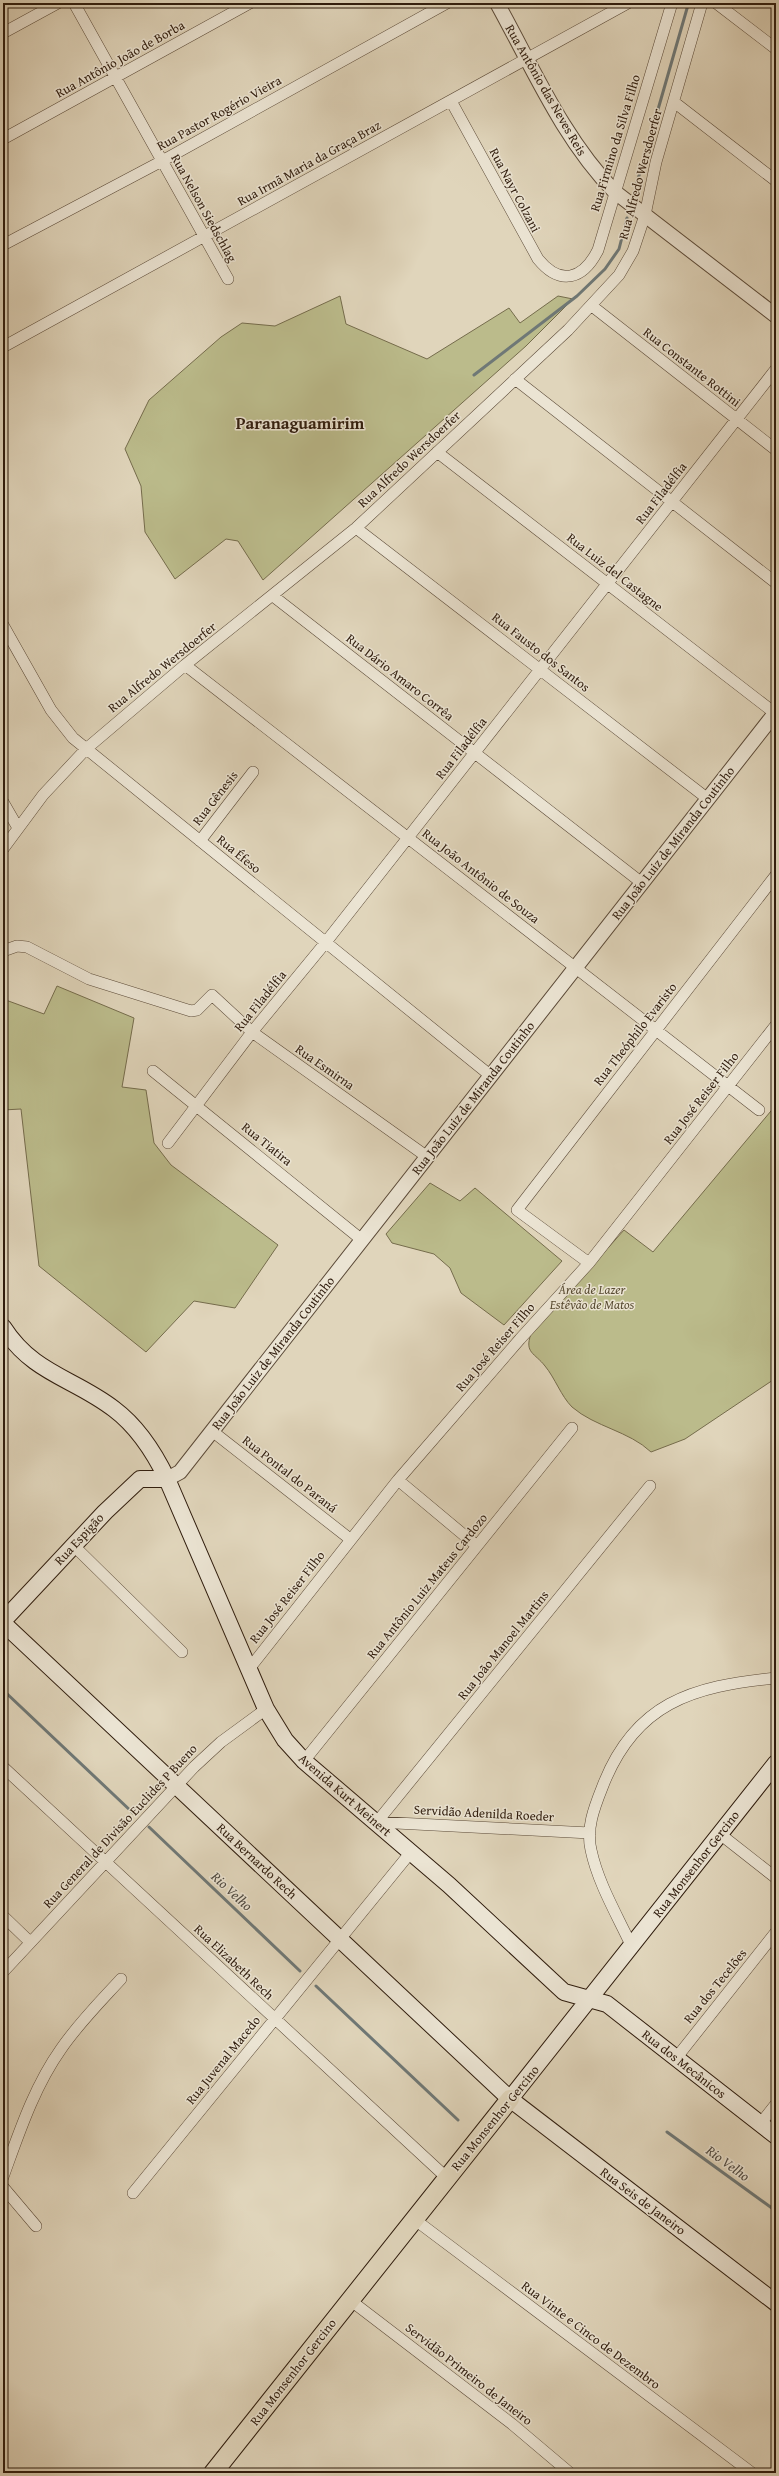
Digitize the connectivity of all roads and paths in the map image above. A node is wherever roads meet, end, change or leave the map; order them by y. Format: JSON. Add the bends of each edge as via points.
{"nodes":[{"id":1,"x":58,"y":3,"type":"edge"},
{"id":2,"x":74,"y":3,"type":"edge"},
{"id":3,"x":250,"y":3,"type":"edge"},
{"id":4,"x":447,"y":3,"type":"edge"},
{"id":5,"x":497,"y":3,"type":"edge"},
{"id":6,"x":628,"y":3,"type":"edge"},
{"id":7,"x":672,"y":3,"type":"edge"},
{"id":8,"x":702,"y":3,"type":"edge"},
{"id":9,"x":716,"y":3,"type":"edge"},
{"id":10,"x":3,"y":33,"type":"edge"},
{"id":11,"x":776,"y":49,"type":"edge"},
{"id":12,"x":528,"y":58,"type":"junction"},
{"id":13,"x":115,"y":77,"type":"junction"},
{"id":14,"x":451,"y":101,"type":"junction"},
{"id":15,"x":674,"y":102,"type":"junction"},
{"id":16,"x":3,"y":139,"type":"edge"},
{"id":17,"x":162,"y":161,"type":"junction"},
{"id":18,"x":776,"y":181,"type":"edge"},
{"id":19,"x":615,"y":192,"type":"junction"},
{"id":20,"x":645,"y":215,"type":"junction"},
{"id":21,"x":204,"y":236,"type":"junction"},
{"id":22,"x":3,"y":245,"type":"edge"},
{"id":23,"x":568,"y":277,"type":"joint"},
{"id":24,"x":228,"y":280,"type":"dead end"},
{"id":25,"x":592,"y":306,"type":"junction"},
{"id":26,"x":776,"y":316,"type":"edge"},
{"id":27,"x":3,"y":347,"type":"edge"},
{"id":28,"x":776,"y":369,"type":"edge"},
{"id":29,"x":515,"y":379,"type":"junction"},
{"id":30,"x":737,"y":419,"type":"junction"},
{"id":31,"x":776,"y":450,"type":"edge"},
{"id":32,"x":437,"y":452,"type":"junction"},
{"id":33,"x":672,"y":502,"type":"junction"},
{"id":34,"x":356,"y":528,"type":"junction"},
{"id":35,"x":776,"y":583,"type":"edge"},
{"id":36,"x":607,"y":584,"type":"junction"},
{"id":37,"x":273,"y":596,"type":"junction"},
{"id":38,"x":3,"y":625,"type":"edge"},
{"id":39,"x":185,"y":665,"type":"junction"},
{"id":40,"x":540,"y":669,"type":"junction"},
{"id":41,"x":776,"y":713,"type":"edge"},
{"id":42,"x":86,"y":749,"type":"junction"},
{"id":43,"x":475,"y":753,"type":"junction"},
{"id":44,"x":253,"y":772,"type":"dead end"},
{"id":45,"x":708,"y":799,"type":"junction"},
{"id":46,"x":3,"y":802,"type":"edge"},
{"id":47,"x":18,"y":828,"type":"junction"},
{"id":48,"x":408,"y":838,"type":"junction"},
{"id":49,"x":200,"y":841,"type":"junction"},
{"id":50,"x":3,"y":849,"type":"edge"},
{"id":51,"x":776,"y":875,"type":"edge"},
{"id":52,"x":642,"y":884,"type":"junction"},
{"id":53,"x":326,"y":942,"type":"junction"},
{"id":54,"x":3,"y":951,"type":"edge"},
{"id":55,"x":576,"y":968,"type":"junction"},
{"id":56,"x":776,"y":1025,"type":"edge"},
{"id":57,"x":656,"y":1030,"type":"junction"},
{"id":58,"x":252,"y":1032,"type":"junction"},
{"id":59,"x":153,"y":1071,"type":"dead end"},
{"id":60,"x":491,"y":1076,"type":"junction"},
{"id":61,"x":728,"y":1086,"type":"junction"},
{"id":62,"x":197,"y":1106,"type":"junction"},
{"id":63,"x":759,"y":1110,"type":"dead end"},
{"id":64,"x":168,"y":1144,"type":"dead end"},
{"id":65,"x":426,"y":1156,"type":"junction"},
{"id":66,"x":362,"y":1240,"type":"junction"},
{"id":67,"x":589,"y":1263,"type":"junction"},
{"id":68,"x":3,"y":1327,"type":"edge"},
{"id":69,"x":572,"y":1428,"type":"dead end"},
{"id":70,"x":212,"y":1431,"type":"junction"},
{"id":71,"x":144,"y":1439,"type":"junction"},
{"id":72,"x":140,"y":1479,"type":"junction"},
{"id":73,"x":167,"y":1479,"type":"junction"},
{"id":74,"x":398,"y":1480,"type":"junction"},
{"id":75,"x":650,"y":1486,"type":"dead end"},
{"id":76,"x":350,"y":1538,"type":"junction"},
{"id":77,"x":73,"y":1545,"type":"junction"},
{"id":78,"x":477,"y":1546,"type":"junction"},
{"id":79,"x":3,"y":1622,"type":"edge"},
{"id":80,"x":182,"y":1652,"type":"dead end"},
{"id":81,"x":249,"y":1669,"type":"junction"},
{"id":82,"x":776,"y":1678,"type":"edge"},
{"id":83,"x":266,"y":1709,"type":"junction"},
{"id":84,"x":304,"y":1761,"type":"junction"},
{"id":85,"x":776,"y":1763,"type":"edge"},
{"id":86,"x":3,"y":1767,"type":"edge"},
{"id":87,"x":176,"y":1785,"type":"junction"},
{"id":88,"x":377,"y":1822,"type":"junction"},
{"id":89,"x":590,"y":1833,"type":"junction"},
{"id":90,"x":720,"y":1834,"type":"junction"},
{"id":91,"x":411,"y":1852,"type":"junction"},
{"id":92,"x":104,"y":1861,"type":"junction"},
{"id":93,"x":776,"y":1878,"type":"edge"},
{"id":94,"x":3,"y":1916,"type":"edge"},
{"id":95,"x":776,"y":1932,"type":"edge"},
{"id":96,"x":340,"y":1939,"type":"junction"},
{"id":97,"x":30,"y":1942,"type":"junction"},
{"id":98,"x":632,"y":1945,"type":"junction"},
{"id":99,"x":3,"y":1972,"type":"edge"},
{"id":100,"x":121,"y":1979,"type":"dead end"},
{"id":101,"x":589,"y":1999,"type":"junction"},
{"id":102,"x":274,"y":2019,"type":"junction"},
{"id":103,"x":677,"y":2057,"type":"junction"},
{"id":104,"x":510,"y":2099,"type":"junction"},
{"id":105,"x":776,"y":2104,"type":"edge"},
{"id":106,"x":761,"y":2124,"type":"junction"},
{"id":107,"x":776,"y":2136,"type":"edge"},
{"id":108,"x":3,"y":2177,"type":"edge"},
{"id":109,"x":446,"y":2178,"type":"junction"},
{"id":110,"x":3,"y":2187,"type":"edge"},
{"id":111,"x":133,"y":2193,"type":"dead end"},
{"id":112,"x":414,"y":2219,"type":"junction"},
{"id":113,"x":36,"y":2226,"type":"dead end"},
{"id":114,"x":350,"y":2300,"type":"junction"},
{"id":115,"x":776,"y":2303,"type":"edge"},
{"id":116,"x":213,"y":2473,"type":"edge"},
{"id":117,"x":570,"y":2473,"type":"edge"},
{"id":118,"x":752,"y":2473,"type":"edge"}],
"edges":[{"from":1,"to":10,"type":"street"},
{"from":2,"to":13,"type":"street","name":"Rua Nelson Siedschlag"},
{"from":3,"to":13,"type":"street","name":"Rua Antônio João de Borba"},
{"from":4,"to":17,"type":"street","name":"Rua Pastor Rogério Vieira"},
{"from":5,"to":12,"type":"street","name":"Rua Antônio das Neves Reis"},
{"from":6,"to":12,"type":"street","name":"Rua Irmã Maria da Graça Braz"},
{"from":7,"to":19,"type":"street","name":"Rua Firmino da Silva Filho"},
{"from":8,"to":15,"type":"street","name":"Rua Alfredo Wersdoerfer"},
{"from":9,"to":11,"type":"street"},
{"from":12,"to":14,"type":"street","name":"Rua Irmã Maria da Graça Braz"},
{"from":12,"to":19,"type":"street","name":"Rua Antônio das Neves Reis","via":[[581,154]]},
{"from":13,"to":16,"type":"street","name":"Rua Antônio João de Borba"},
{"from":13,"to":17,"type":"street","name":"Rua Nelson Siedschlag"},
{"from":14,"to":21,"type":"street","name":"Rua Irmã Maria da Graça Braz"},
{"from":14,"to":23,"type":"street","name":"Rua Nayr Colzani","via":[[538,259],[552,273]]},
{"from":15,"to":18,"type":"street"},
{"from":15,"to":20,"type":"street","name":"Rua Alfredo Wersdoerfer","via":[[656,162]]},
{"from":17,"to":21,"type":"street","name":"Rua Nelson Siedschlag"},
{"from":17,"to":22,"type":"street","name":"Rua Pastor Rogério Vieira"},
{"from":19,"to":20,"type":"street","name":"Rua Antônio das Neves Reis"},
{"from":19,"to":23,"type":"street","name":"Rua Firmino da Silva Filho","via":[[594,258],[583,270]]},
{"from":20,"to":25,"type":"street","name":"Rua Alfredo Wersdoerfer","via":[[627,264]]},
{"from":20,"to":26,"type":"street","name":"Rua Antônio das Neves Reis"},
{"from":21,"to":24,"type":"street","name":"Rua Nelson Siedschlag"},
{"from":21,"to":27,"type":"street","name":"Rua Irmã Maria da Graça Braz"},
{"from":25,"to":29,"type":"street","name":"Rua Alfredo Wersdoerfer"},
{"from":25,"to":30,"type":"street","name":"Rua Constante Rottini"},
{"from":28,"to":30,"type":"street","name":"Rua Filadélfia"},
{"from":29,"to":32,"type":"street","name":"Rua Alfredo Wersdoerfer"},
{"from":29,"to":33,"type":"street"},
{"from":30,"to":31,"type":"street","name":"Rua Constante Rottini"},
{"from":30,"to":33,"type":"street","name":"Rua Filadélfia"},
{"from":32,"to":34,"type":"street","name":"Rua Alfredo Wersdoerfer"},
{"from":32,"to":36,"type":"street","name":"Rua Luiz del Castagne"},
{"from":33,"to":35,"type":"street"},
{"from":33,"to":36,"type":"street","name":"Rua Filadélfia"},
{"from":34,"to":37,"type":"street","name":"Rua Alfredo Wersdoerfer"},
{"from":34,"to":40,"type":"street","name":"Rua Fausto dos Santos"},
{"from":36,"to":40,"type":"street","name":"Rua Filadélfia"},
{"from":36,"to":41,"type":"street","name":"Rua Luiz del Castagne"},
{"from":37,"to":39,"type":"street","name":"Rua Alfredo Wersdoerfer"},
{"from":37,"to":43,"type":"street","name":"Rua Dário Amaro Corrêa"},
{"from":38,"to":42,"type":"street","name":"Rua Éfeso","via":[[57,720]]},
{"from":39,"to":42,"type":"street","name":"Rua Alfredo Wersdoerfer"},
{"from":39,"to":48,"type":"street","name":"Rua João Antônio de Souza"},
{"from":40,"to":43,"type":"street","name":"Rua Filadélfia"},
{"from":40,"to":45,"type":"street","name":"Rua Fausto dos Santos"},
{"from":41,"to":45,"type":"street","name":"Rua João Luiz de Miranda Coutinho"},
{"from":42,"to":47,"type":"street","name":"Rua Alfredo Wersdoerfer"},
{"from":42,"to":49,"type":"street","name":"Rua Éfeso"},
{"from":43,"to":48,"type":"street","name":"Rua Filadélfia"},
{"from":43,"to":52,"type":"street","name":"Rua Dário Amaro Corrêa"},
{"from":44,"to":49,"type":"street","name":"Rua Gênesis"},
{"from":45,"to":52,"type":"street","name":"Rua João Luiz de Miranda Coutinho"},
{"from":46,"to":47,"type":"street"},
{"from":47,"to":50,"type":"street","name":"Rua Alfredo Wersdoerfer"},
{"from":48,"to":53,"type":"street","name":"Rua Filadélfia"},
{"from":48,"to":55,"type":"street","name":"Rua João Antônio de Souza"},
{"from":49,"to":53,"type":"street","name":"Rua Éfeso"},
{"from":51,"to":57,"type":"street","name":"Rua Theóphilo Evaristo"},
{"from":52,"to":55,"type":"street","name":"Rua João Luiz de Miranda Coutinho"},
{"from":53,"to":58,"type":"street","name":"Rua Filadélfia"},
{"from":53,"to":60,"type":"street","name":"Rua Éfeso"},
{"from":54,"to":58,"type":"street","name":"Rua Esmirna","via":[[17,946],[27,947],[89,979],[191,1011],[197,1010],[212,995]]},
{"from":55,"to":57,"type":"street","name":"Rua João Antônio de Souza"},
{"from":55,"to":60,"type":"street","name":"Rua João Luiz de Miranda Coutinho"},
{"from":56,"to":61,"type":"street","name":"Rua José Reiser Filho"},
{"from":57,"to":61,"type":"street","name":"Rua João Antônio de Souza"},
{"from":57,"to":67,"type":"street","name":"Rua Theóphilo Evaristo","via":[[517,1210]]},
{"from":58,"to":62,"type":"street","name":"Rua Filadélfia"},
{"from":58,"to":65,"type":"street","name":"Rua Esmirna"},
{"from":59,"to":62,"type":"street","name":"Rua Tiatira"},
{"from":60,"to":65,"type":"street","name":"Rua João Luiz de Miranda Coutinho"},
{"from":61,"to":63,"type":"street","name":"Rua João Antônio de Souza"},
{"from":61,"to":67,"type":"street","name":"Rua José Reiser Filho"},
{"from":62,"to":64,"type":"street","name":"Rua Filadélfia"},
{"from":62,"to":66,"type":"street","name":"Rua Tiatira"},
{"from":65,"to":66,"type":"street","name":"Rua João Luiz de Miranda Coutinho"},
{"from":66,"to":70,"type":"street","name":"Rua João Luiz de Miranda Coutinho"},
{"from":67,"to":74,"type":"street","name":"Rua José Reiser Filho","via":[[520,1338]]},
{"from":68,"to":71,"type":"main road","via":[[24,1354],[113,1408]]},
{"from":69,"to":78,"type":"street","name":"Rua Antônio Luiz Mateus Cardozo"},
{"from":70,"to":73,"type":"street","name":"Rua João Luiz de Miranda Coutinho","via":[[180,1472]]},
{"from":70,"to":76,"type":"street","name":"Rua Pontal do Paraná"},
{"from":71,"to":72,"type":"main road","via":[[148,1458]]},
{"from":71,"to":73,"type":"main road","name":"Avenida Kurt Meinert"},
{"from":72,"to":73,"type":"main road"},
{"from":72,"to":77,"type":"main road","name":"Rua Espigão"},
{"from":73,"to":81,"type":"main road","name":"Avenida Kurt Meinert"},
{"from":74,"to":76,"type":"street","name":"Rua José Reiser Filho"},
{"from":74,"to":78,"type":"street"},
{"from":75,"to":88,"type":"street","name":"Rua João Manoel Martins"},
{"from":76,"to":81,"type":"street","name":"Rua José Reiser Filho"},
{"from":77,"to":79,"type":"main road","name":"Rua Espigão"},
{"from":77,"to":80,"type":"street"},
{"from":78,"to":84,"type":"street","name":"Rua Antônio Luiz Mateus Cardozo"},
{"from":79,"to":87,"type":"main road","name":"Rua Bernardo Rech"},
{"from":81,"to":83,"type":"main road","name":"Avenida Kurt Meinert"},
{"from":82,"to":89,"type":"street","via":[[735,1682],[692,1693],[640,1725],[629,1736],[614,1761],[596,1802]]},
{"from":83,"to":84,"type":"main road","name":"Avenida Kurt Meinert","via":[[285,1740]]},
{"from":83,"to":87,"type":"street","name":"Rua General de Divisão Euclides P Bueno","via":[[208,1753]]},
{"from":84,"to":88,"type":"main road","name":"Avenida Kurt Meinert"},
{"from":85,"to":90,"type":"main road","name":"Rua Monsenhor Gercino"},
{"from":86,"to":92,"type":"street","name":"Rua Elizabeth Rech"},
{"from":87,"to":92,"type":"street","name":"Rua General de Divisão Euclides P Bueno"},
{"from":87,"to":96,"type":"main road","name":"Rua Bernardo Rech"},
{"from":88,"to":89,"type":"street","name":"Servidão Adenilda Roeder"},
{"from":88,"to":91,"type":"main road","name":"Avenida Kurt Meinert"},
{"from":89,"to":98,"type":"street","via":[[591,1850],[600,1876]]},
{"from":90,"to":93,"type":"street"},
{"from":90,"to":98,"type":"main road","name":"Rua Monsenhor Gercino"},
{"from":91,"to":96,"type":"street","name":"Rua Juvenal Macedo"},
{"from":91,"to":101,"type":"main road","name":"Avenida Kurt Meinert","via":[[564,1992]]},
{"from":92,"to":97,"type":"street","name":"Rua General de Divisão Euclides P Bueno"},
{"from":92,"to":102,"type":"street","name":"Rua Elizabeth Rech"},
{"from":94,"to":97,"type":"street"},
{"from":95,"to":103,"type":"street","name":"Rua dos Tecelões"},
{"from":96,"to":102,"type":"street","name":"Rua Juvenal Macedo"},
{"from":96,"to":104,"type":"main road","name":"Rua Bernardo Rech"},
{"from":97,"to":99,"type":"street","name":"Rua General de Divisão Euclides P Bueno"},
{"from":98,"to":101,"type":"main road","name":"Rua Monsenhor Gercino"},
{"from":100,"to":108,"type":"street","via":[[73,2032],[52,2062],[35,2094]]},
{"from":101,"to":103,"type":"main road","name":"Rua dos Mecânicos","via":[[607,2004]]},
{"from":101,"to":104,"type":"main road","name":"Rua Monsenhor Gercino"},
{"from":102,"to":109,"type":"street","name":"Rua Elizabeth Rech"},
{"from":102,"to":111,"type":"street","name":"Rua Juvenal Macedo"},
{"from":103,"to":106,"type":"main road","name":"Rua dos Mecânicos"},
{"from":104,"to":109,"type":"main road","name":"Rua Monsenhor Gercino"},
{"from":104,"to":115,"type":"main road","name":"Rua Seis de Janeiro"},
{"from":105,"to":106,"type":"street"},
{"from":106,"to":107,"type":"main road","name":"Rua dos Mecânicos"},
{"from":109,"to":112,"type":"main road","name":"Rua Monsenhor Gercino"},
{"from":110,"to":113,"type":"street"},
{"from":112,"to":114,"type":"main road","name":"Rua Monsenhor Gercino"},
{"from":112,"to":118,"type":"street","name":"Rua Vinte e Cinco de Dezembro"},
{"from":114,"to":116,"type":"main road","name":"Rua Monsenhor Gercino"},
{"from":114,"to":117,"type":"street","name":"Servidão Primeiro de Janeiro","via":[[512,2424]]}]}
